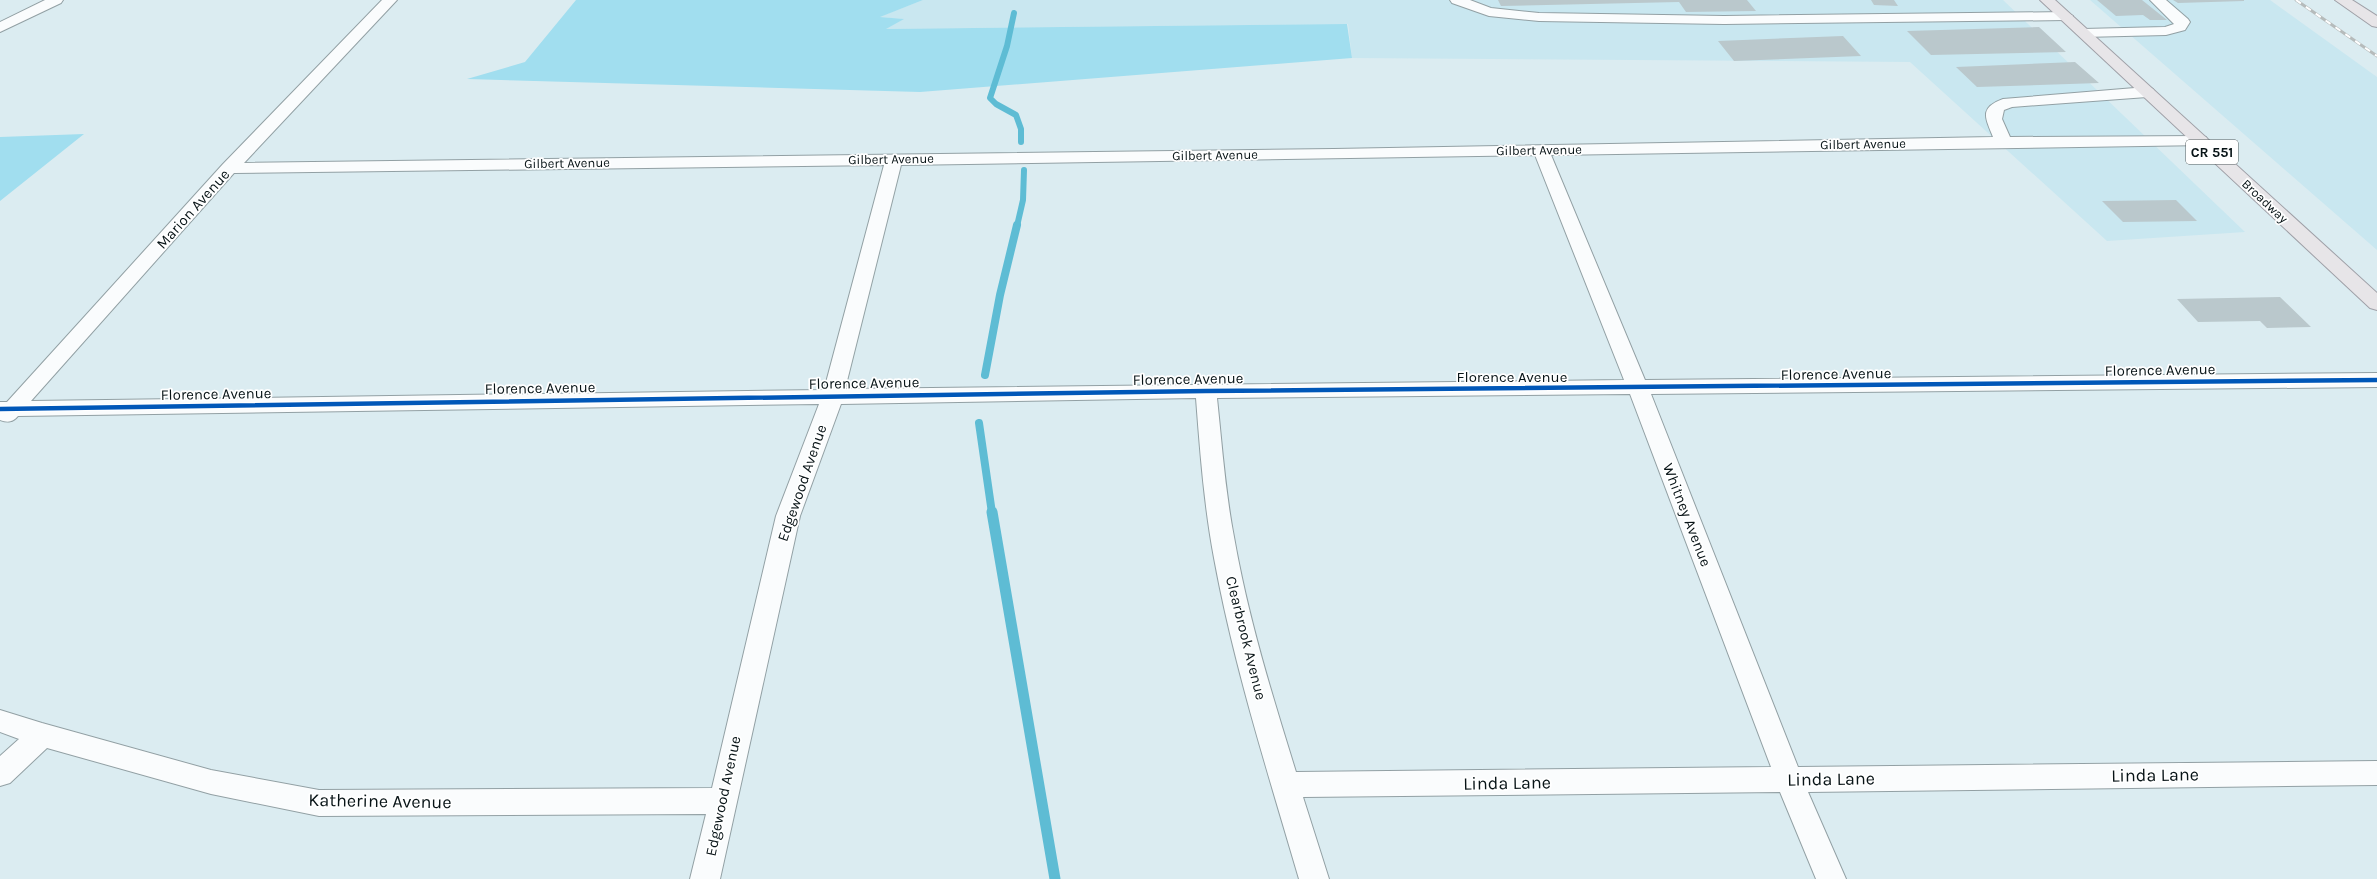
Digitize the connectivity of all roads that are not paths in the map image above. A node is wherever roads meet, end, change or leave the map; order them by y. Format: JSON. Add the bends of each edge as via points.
{"nodes":[{"id":1,"x":56,"y":0,"type":"edge"},
{"id":2,"x":390,"y":0,"type":"edge"},
{"id":3,"x":1457,"y":0,"type":"edge"},
{"id":4,"x":2047,"y":0,"type":"edge"},
{"id":5,"x":2157,"y":0,"type":"edge"},
{"id":6,"x":2342,"y":0,"type":"edge"},
{"id":7,"x":2359,"y":0,"type":"edge"},
{"id":8,"x":2377,"y":11,"type":"edge"},
{"id":9,"x":2066,"y":16,"type":"junction"},
{"id":10,"x":2377,"y":23,"type":"edge"},
{"id":11,"x":0,"y":28,"type":"edge"},
{"id":12,"x":2083,"y":33,"type":"junction"},
{"id":13,"x":2147,"y":92,"type":"junction"},
{"id":14,"x":2200,"y":141,"type":"junction"},
{"id":15,"x":2004,"y":142,"type":"junction"},
{"id":16,"x":1541,"y":150,"type":"junction"},
{"id":17,"x":894,"y":159,"type":"junction"},
{"id":18,"x":229,"y":168,"type":"junction"},
{"id":19,"x":2377,"y":304,"type":"edge"},
{"id":20,"x":2377,"y":380,"type":"edge"},
{"id":21,"x":1638,"y":388,"type":"junction"},
{"id":22,"x":1206,"y":391,"type":"junction"},
{"id":23,"x":832,"y":396,"type":"junction"},
{"id":24,"x":5,"y":413,"type":"edge"},
{"id":25,"x":0,"y":721,"type":"edge"},
{"id":26,"x":42,"y":735,"type":"junction"},
{"id":27,"x":2377,"y":773,"type":"edge"},
{"id":28,"x":0,"y":774,"type":"edge"},
{"id":29,"x":1789,"y":780,"type":"junction"},
{"id":30,"x":1285,"y":785,"type":"junction"},
{"id":31,"x":722,"y":801,"type":"junction"},
{"id":32,"x":705,"y":879,"type":"edge"},
{"id":33,"x":1314,"y":879,"type":"edge"},
{"id":34,"x":1832,"y":879,"type":"edge"}],
"edges":[{"from":1,"to":11,"type":"street"},
{"from":2,"to":18,"type":"street","name":"Marion Avenue"},
{"from":3,"to":9,"type":"street","via":[[1489,12],[1539,17],[1732,20]]},
{"from":4,"to":9,"type":"main road","name":"Broadway","number":"CR 551"},
{"from":5,"to":12,"type":"street","via":[[2183,22],[2180,27],[2166,31]]},
{"from":6,"to":10,"type":"main road"},
{"from":7,"to":8,"type":"main road"},
{"from":9,"to":12,"type":"main road","name":"Broadway","number":"CR 551"},
{"from":12,"to":13,"type":"main road","name":"Broadway","number":"CR 551"},
{"from":13,"to":14,"type":"main road","name":"Broadway","number":"CR 551"},
{"from":13,"to":15,"type":"street","via":[[2009,102],[1996,107],[1994,119]]},
{"from":14,"to":15,"type":"street","name":"Gilbert Avenue"},
{"from":14,"to":19,"type":"main road","name":"Broadway","number":"CR 551"},
{"from":15,"to":16,"type":"street","name":"Gilbert Avenue"},
{"from":16,"to":17,"type":"street","name":"Gilbert Avenue"},
{"from":16,"to":21,"type":"street","name":"Whitney Avenue"},
{"from":17,"to":18,"type":"street","name":"Gilbert Avenue"},
{"from":17,"to":23,"type":"street","name":"Edgewood Avenue"},
{"from":18,"to":24,"type":"street","name":"Marion Avenue"},
{"from":20,"to":21,"type":"street","name":"Florence Avenue"},
{"from":21,"to":22,"type":"street","name":"Florence Avenue"},
{"from":21,"to":29,"type":"street","name":"Whitney Avenue"},
{"from":22,"to":23,"type":"street","name":"Florence Avenue"},
{"from":22,"to":30,"type":"street","name":"Clearbrook Avenue","via":[[1217,500],[1231,582]]},
{"from":23,"to":24,"type":"street","name":"Florence Avenue"},
{"from":23,"to":31,"type":"street","name":"Edgewood Avenue","via":[[788,516]]},
{"from":25,"to":26,"type":"street","name":"Katherine Avenue"},
{"from":26,"to":28,"type":"street"},
{"from":26,"to":31,"type":"street","name":"Katherine Avenue","via":[[211,782],[319,803]]},
{"from":27,"to":29,"type":"street","name":"Linda Lane"},
{"from":29,"to":30,"type":"street","name":"Linda Lane"},
{"from":29,"to":34,"type":"street","name":"Whitney Avenue"},
{"from":30,"to":33,"type":"street","name":"Clearbrook Avenue"},
{"from":31,"to":32,"type":"street","name":"Edgewood Avenue"}]}
